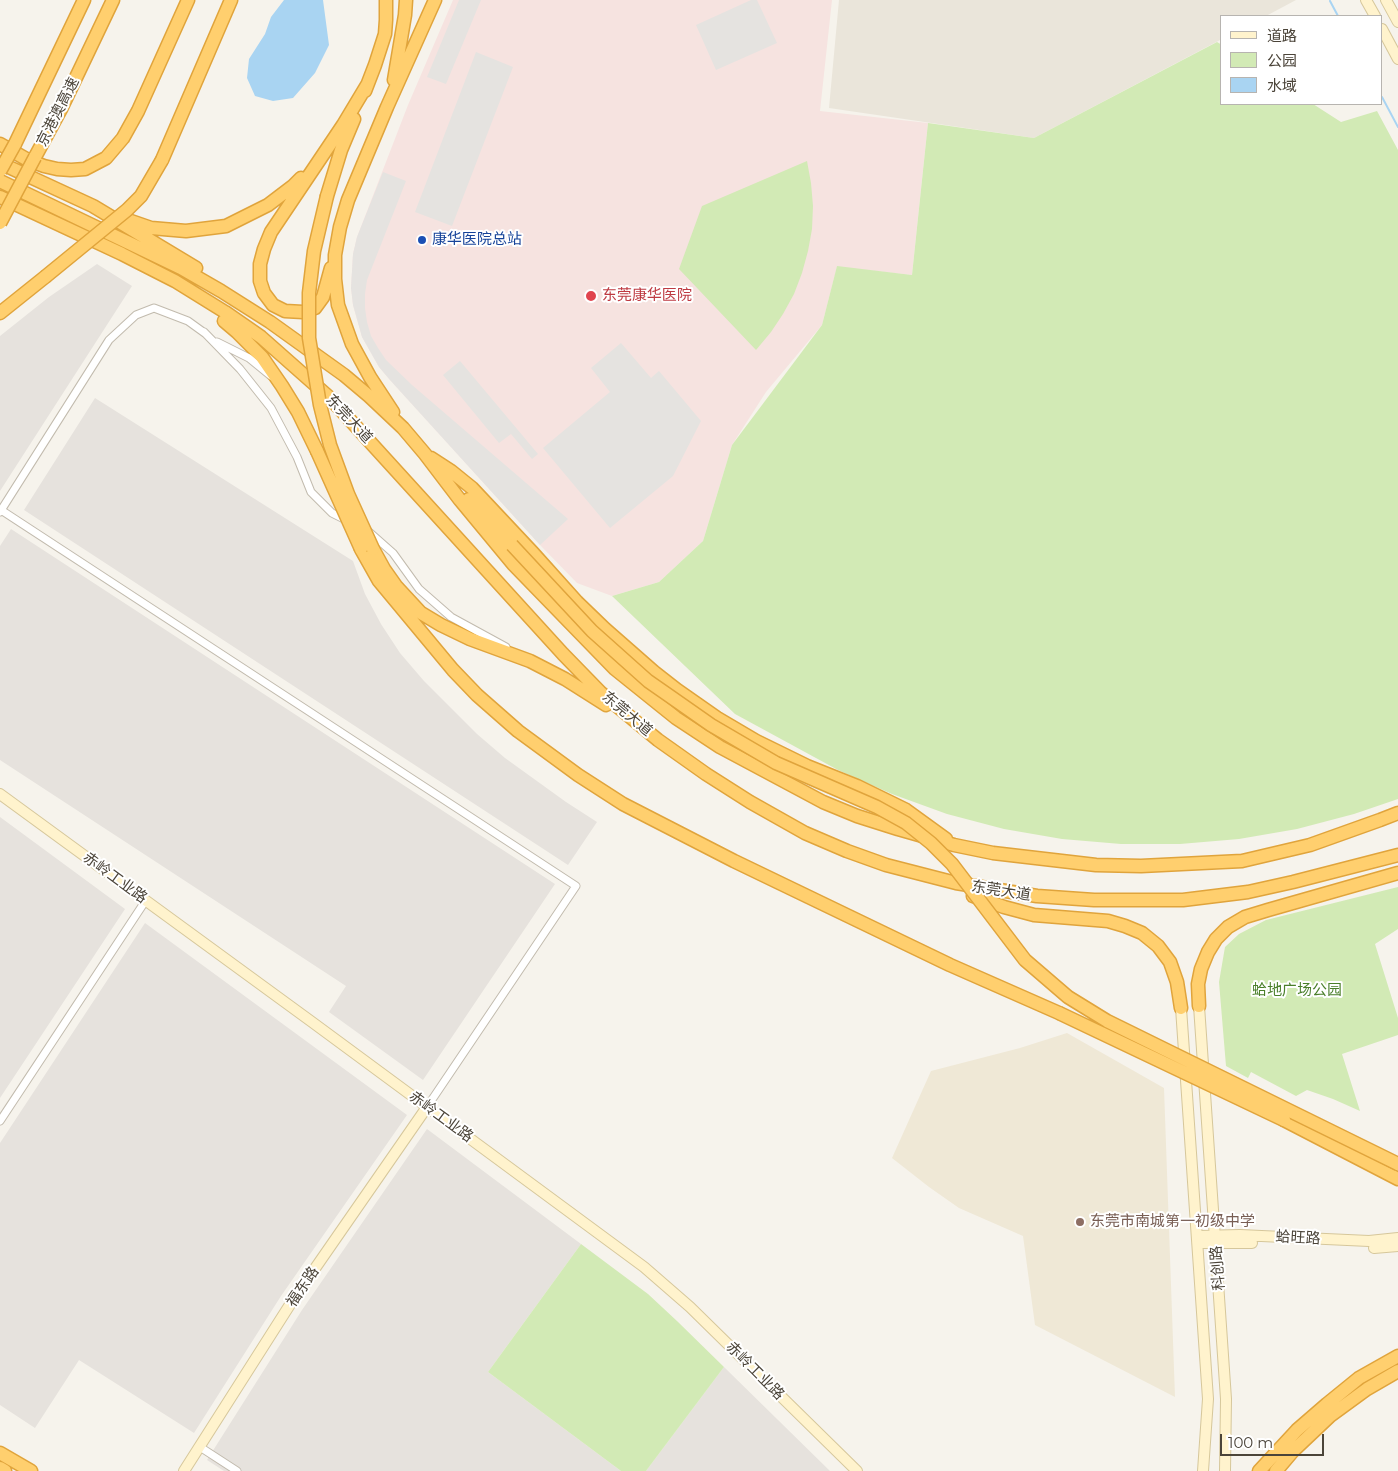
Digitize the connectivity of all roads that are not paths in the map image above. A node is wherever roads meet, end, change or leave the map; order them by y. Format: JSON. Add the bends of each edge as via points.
{"nodes":[{"id":1,"x":84,"y":0,"type":"edge"},
{"id":2,"x":113,"y":0,"type":"edge"},
{"id":3,"x":188,"y":0,"type":"edge"},
{"id":4,"x":231,"y":0,"type":"edge"},
{"id":5,"x":386,"y":0,"type":"edge"},
{"id":6,"x":406,"y":0,"type":"edge"},
{"id":7,"x":435,"y":0,"type":"edge"},
{"id":8,"x":1366,"y":0,"type":"edge"},
{"id":9,"x":1386,"y":0,"type":"edge"},
{"id":10,"x":1374,"y":15,"type":"edge"},
{"id":11,"x":1398,"y":22,"type":"edge"},
{"id":12,"x":1383,"y":31,"type":"edge"},
{"id":13,"x":1398,"y":59,"type":"edge"},
{"id":14,"x":367,"y":85,"type":"junction"},
{"id":15,"x":387,"y":107,"type":"junction"},
{"id":16,"x":0,"y":144,"type":"edge"},
{"id":17,"x":323,"y":155,"type":"junction"},
{"id":18,"x":0,"y":162,"type":"edge"},
{"id":19,"x":0,"y":171,"type":"edge"},
{"id":20,"x":0,"y":181,"type":"edge"},
{"id":21,"x":0,"y":197,"type":"edge"},
{"id":22,"x":93,"y":206,"type":"junction"},
{"id":23,"x":0,"y":223,"type":"edge"},
{"id":24,"x":335,"y":255,"type":"junction"},
{"id":25,"x":175,"y":281,"type":"junction"},
{"id":26,"x":0,"y":313,"type":"edge"},
{"id":27,"x":270,"y":322,"type":"junction"},
{"id":28,"x":204,"y":332,"type":"junction"},
{"id":29,"x":282,"y":386,"type":"junction"},
{"id":30,"x":415,"y":442,"type":"junction"},
{"id":31,"x":425,"y":454,"type":"junction"},
{"id":32,"x":1,"y":511,"type":"edge"},
{"id":33,"x":367,"y":549,"type":"junction"},
{"id":34,"x":396,"y":586,"type":"junction"},
{"id":35,"x":422,"y":634,"type":"junction"},
{"id":36,"x":530,"y":661,"type":"junction"},
{"id":37,"x":658,"y":740,"type":"junction"},
{"id":38,"x":0,"y":794,"type":"edge"},
{"id":39,"x":1398,"y":813,"type":"edge"},
{"id":40,"x":954,"y":845,"type":"junction"},
{"id":41,"x":1398,"y":855,"type":"edge"},
{"id":42,"x":1398,"y":874,"type":"edge"},
{"id":43,"x":930,"y":877,"type":"junction"},
{"id":44,"x":146,"y":900,"type":"junction"},
{"id":45,"x":1199,"y":1006,"type":"joint"},
{"id":46,"x":1181,"y":1008,"type":"joint"},
{"id":47,"x":427,"y":1107,"type":"junction"},
{"id":48,"x":0,"y":1121,"type":"edge"},
{"id":49,"x":1398,"y":1164,"type":"edge"},
{"id":50,"x":1398,"y":1179,"type":"edge"},
{"id":51,"x":1216,"y":1238,"type":"junction"},
{"id":52,"x":1398,"y":1238,"type":"edge"},
{"id":53,"x":1198,"y":1239,"type":"junction"},
{"id":54,"x":1398,"y":1246,"type":"edge"},
{"id":55,"x":1398,"y":1356,"type":"edge"},
{"id":56,"x":1398,"y":1371,"type":"edge"},
{"id":57,"x":200,"y":1447,"type":"junction"},
{"id":58,"x":0,"y":1453,"type":"edge"},
{"id":59,"x":0,"y":1468,"type":"edge"},
{"id":60,"x":5,"y":1471,"type":"edge"},
{"id":61,"x":31,"y":1471,"type":"edge"},
{"id":62,"x":184,"y":1471,"type":"edge"},
{"id":63,"x":237,"y":1471,"type":"edge"},
{"id":64,"x":857,"y":1471,"type":"edge"},
{"id":65,"x":1203,"y":1471,"type":"edge"},
{"id":66,"x":1224,"y":1471,"type":"edge"},
{"id":67,"x":1259,"y":1471,"type":"edge"},
{"id":68,"x":1276,"y":1471,"type":"edge"}],
"edges":[{"from":1,"to":19,"type":"highway","name":"京港澳高速","bridge":true},
{"from":2,"to":23,"type":"highway","name":"京港澳高速","bridge":true},
{"from":3,"to":16,"type":"highway","via":[[138,111],[123,138],[106,158],[86,169],[57,169],[28,160]]},
{"from":4,"to":26,"type":"highway","bridge":true,"via":[[162,160],[141,196]]},
{"from":5,"to":14,"type":"highway","via":[[385,34]]},
{"from":6,"to":15,"type":"highway","via":[[399,54]]},
{"from":7,"to":15,"type":"highway"},
{"from":8,"to":10,"type":"street"},
{"from":9,"to":11,"type":"street"},
{"from":12,"to":13,"type":"street"},
{"from":14,"to":17,"type":"highway"},
{"from":14,"to":33,"type":"highway","bridge":true,"via":[[327,196],[314,251],[309,293],[310,338],[320,405],[330,445]]},
{"from":15,"to":24,"type":"highway","via":[[348,200]]},
{"from":17,"to":22,"type":"highway","via":[[293,186],[268,205],[226,226],[186,231],[151,228]]},
{"from":17,"to":24,"type":"highway","via":[[271,232],[260,264],[264,293],[273,305],[286,311],[303,312],[315,308],[323,297]]},
{"from":18,"to":22,"type":"highway"},
{"from":20,"to":27,"type":"highway","name":"东莞大道","via":[[181,268]]},
{"from":21,"to":25,"type":"highway","name":"东莞大道"},
{"from":22,"to":27,"type":"highway","via":[[201,271]]},
{"from":24,"to":30,"type":"highway","via":[[338,306],[352,344],[370,377]]},
{"from":25,"to":29,"type":"highway","via":[[238,332],[262,357]]},
{"from":25,"to":37,"type":"highway","name":"东莞大道","via":[[261,337],[330,398],[563,654],[600,692]]},
{"from":27,"to":30,"type":"highway","name":"东莞大道","via":[[344,375]]},
{"from":28,"to":29,"type":"street","via":[[223,346],[249,358]]},
{"from":28,"to":32,"type":"street","via":[[188,321],[154,308],[136,315],[110,340]]},
{"from":28,"to":36,"type":"street","via":[[240,368],[271,408],[310,492],[332,513],[370,532],[393,553],[418,589],[451,617]]},
{"from":29,"to":33,"type":"highway","bridge":true},
{"from":30,"to":31,"type":"highway","name":"东莞大道"},
{"from":31,"to":40,"type":"highway","via":[[472,488],[577,602],[677,690],[756,741],[906,810]]},
{"from":31,"to":40,"type":"highway","name":"东莞大道","via":[[513,564],[581,636],[615,670],[676,718],[720,748],[823,802],[898,830]]},
{"from":31,"to":49,"type":"highway","bridge":true,"via":[[592,631],[648,680],[712,725],[776,763],[877,807],[931,842],[952,864],[1024,960],[1068,997],[1107,1021]]},
{"from":32,"to":47,"type":"street","via":[[576,886]]},
{"from":33,"to":34,"type":"highway"},
{"from":33,"to":35,"type":"highway","via":[[379,581]]},
{"from":34,"to":35,"type":"highway"},
{"from":34,"to":36,"type":"highway","via":[[421,613],[441,625],[470,640]]},
{"from":35,"to":50,"type":"highway","bridge":true,"via":[[477,695],[518,731],[623,804],[950,965],[1284,1120]]},
{"from":36,"to":37,"type":"highway","via":[[565,679]]},
{"from":37,"to":43,"type":"highway","name":"东莞大道","via":[[750,802],[805,833],[878,862]]},
{"from":38,"to":44,"type":"street","name":"赤岭工业路"},
{"from":39,"to":40,"type":"highway","name":"东莞大道","via":[[1310,845],[1242,860],[1096,866]]},
{"from":41,"to":43,"type":"highway","name":"东莞大道","via":[[1248,892],[1184,900],[1037,896]]},
{"from":42,"to":45,"type":"highway","via":[[1245,917],[1228,927],[1216,939],[1201,969]]},
{"from":43,"to":46,"type":"highway","via":[[956,890],[1011,909],[1034,915],[1108,922],[1142,933],[1170,962]]},
{"from":44,"to":47,"type":"street","name":"赤岭工业路"},
{"from":44,"to":48,"type":"street"},
{"from":45,"to":51,"type":"street","name":"科创路"},
{"from":46,"to":53,"type":"street","name":"科创路"},
{"from":47,"to":57,"type":"street","name":"福东路","via":[[291,1303]]},
{"from":47,"to":64,"type":"street","name":"赤岭工业路","via":[[660,1280]]},
{"from":51,"to":52,"type":"street","name":"蛤旺路","via":[[1369,1241]]},
{"from":51,"to":53,"type":"street","name":"蛤旺路"},
{"from":51,"to":54,"type":"street","name":"蛤旺路","via":[[1369,1248]]},
{"from":51,"to":66,"type":"street","name":"科创路","via":[[1226,1399]]},
{"from":53,"to":65,"type":"street","name":"科创路","via":[[1208,1399]]},
{"from":55,"to":67,"type":"highway","via":[[1359,1378],[1327,1404],[1297,1430]]},
{"from":56,"to":68,"type":"highway","via":[[1330,1416]]},
{"from":57,"to":62,"type":"street","name":"福东路"},
{"from":57,"to":63,"type":"street"},
{"from":58,"to":61,"type":"highway"},
{"from":59,"to":60,"type":"highway"}]}
